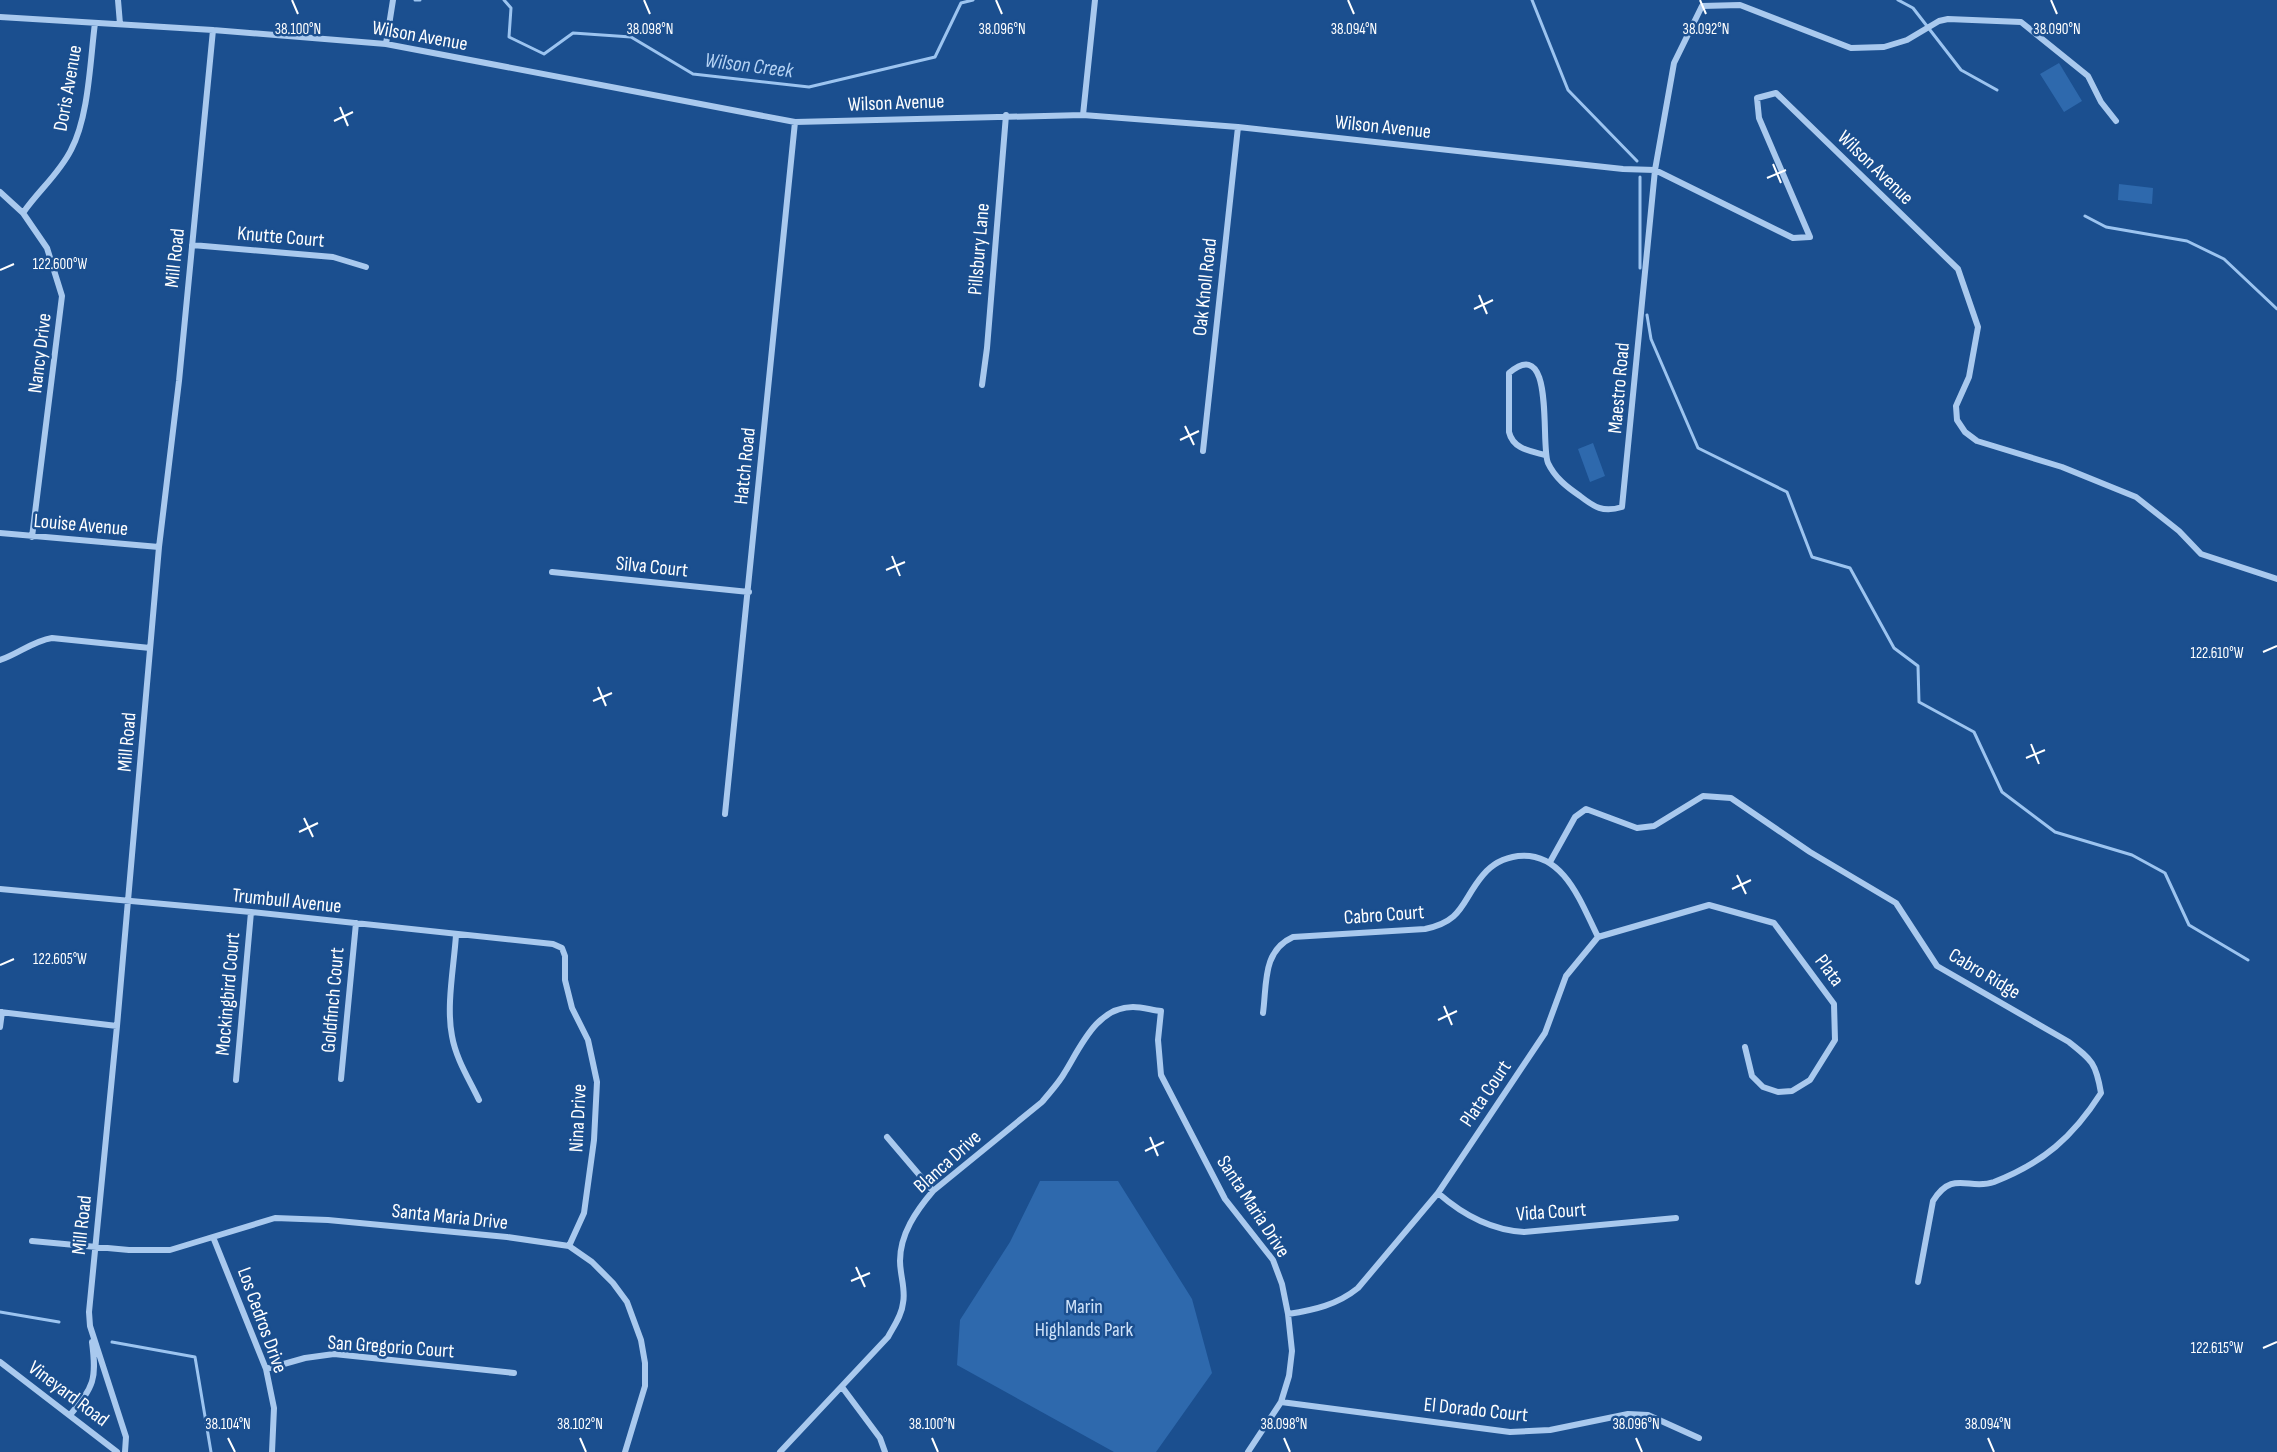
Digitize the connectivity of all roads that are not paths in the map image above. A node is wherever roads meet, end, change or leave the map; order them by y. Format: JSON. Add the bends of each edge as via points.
{"nodes":[{"id":1,"x":118,"y":0,"type":"edge"},
{"id":2,"x":1095,"y":0,"type":"edge"},
{"id":3,"x":393,"y":2,"type":"edge"},
{"id":4,"x":0,"y":17,"type":"edge"},
{"id":5,"x":95,"y":22,"type":"junction"},
{"id":6,"x":120,"y":24,"type":"junction"},
{"id":7,"x":213,"y":30,"type":"junction"},
{"id":8,"x":386,"y":44,"type":"junction"},
{"id":9,"x":1006,"y":115,"type":"junction"},
{"id":10,"x":1083,"y":115,"type":"junction"},
{"id":11,"x":2116,"y":121,"type":"dead end"},
{"id":12,"x":795,"y":122,"type":"junction"},
{"id":13,"x":1238,"y":127,"type":"junction"},
{"id":14,"x":1655,"y":170,"type":"junction"},
{"id":15,"x":0,"y":192,"type":"edge"},
{"id":16,"x":23,"y":213,"type":"junction"},
{"id":17,"x":192,"y":245,"type":"junction"},
{"id":18,"x":366,"y":267,"type":"dead end"},
{"id":19,"x":982,"y":385,"type":"dead end"},
{"id":20,"x":1203,"y":451,"type":"dead end"},
{"id":21,"x":1545,"y":455,"type":"junction"},
{"id":22,"x":0,"y":533,"type":"edge"},
{"id":23,"x":32,"y":537,"type":"junction"},
{"id":24,"x":159,"y":547,"type":"junction"},
{"id":25,"x":552,"y":572,"type":"dead end"},
{"id":26,"x":2277,"y":579,"type":"edge"},
{"id":27,"x":749,"y":592,"type":"junction"},
{"id":28,"x":150,"y":648,"type":"junction"},
{"id":29,"x":0,"y":660,"type":"edge"},
{"id":30,"x":725,"y":814,"type":"dead end"},
{"id":31,"x":1551,"y":862,"type":"junction"},
{"id":32,"x":0,"y":889,"type":"edge"},
{"id":33,"x":128,"y":901,"type":"junction"},
{"id":34,"x":251,"y":912,"type":"junction"},
{"id":35,"x":356,"y":923,"type":"junction"},
{"id":36,"x":456,"y":935,"type":"junction"},
{"id":37,"x":1598,"y":937,"type":"junction"},
{"id":38,"x":565,"y":956,"type":"joint"},
{"id":39,"x":1161,"y":1011,"type":"joint"},
{"id":40,"x":1,"y":1012,"type":"edge"},
{"id":41,"x":1263,"y":1013,"type":"dead end"},
{"id":42,"x":117,"y":1026,"type":"junction"},
{"id":43,"x":0,"y":1027,"type":"edge"},
{"id":44,"x":1745,"y":1047,"type":"dead end"},
{"id":45,"x":341,"y":1079,"type":"dead end"},
{"id":46,"x":236,"y":1080,"type":"dead end"},
{"id":47,"x":479,"y":1100,"type":"dead end"},
{"id":48,"x":887,"y":1137,"type":"dead end"},
{"id":49,"x":933,"y":1191,"type":"junction"},
{"id":50,"x":1438,"y":1193,"type":"junction"},
{"id":51,"x":1676,"y":1218,"type":"dead end"},
{"id":52,"x":213,"y":1237,"type":"junction"},
{"id":53,"x":32,"y":1241,"type":"dead end"},
{"id":54,"x":96,"y":1246,"type":"junction"},
{"id":55,"x":569,"y":1246,"type":"junction"},
{"id":56,"x":1918,"y":1282,"type":"dead end"},
{"id":57,"x":1288,"y":1314,"type":"junction"},
{"id":58,"x":90,"y":1326,"type":"junction"},
{"id":59,"x":0,"y":1362,"type":"edge"},
{"id":60,"x":266,"y":1369,"type":"junction"},
{"id":61,"x":514,"y":1373,"type":"dead end"},
{"id":62,"x":842,"y":1387,"type":"junction"},
{"id":63,"x":1281,"y":1402,"type":"junction"},
{"id":64,"x":70,"y":1415,"type":"junction"},
{"id":65,"x":1699,"y":1437,"type":"dead end"},
{"id":66,"x":117,"y":1452,"type":"edge"},
{"id":67,"x":124,"y":1452,"type":"edge"},
{"id":68,"x":272,"y":1452,"type":"edge"},
{"id":69,"x":625,"y":1452,"type":"edge"},
{"id":70,"x":780,"y":1452,"type":"edge"},
{"id":71,"x":885,"y":1452,"type":"edge"},
{"id":72,"x":1248,"y":1452,"type":"edge"}],
"edges":[{"from":1,"to":6,"type":"street"},
{"from":2,"to":10,"type":"street"},
{"from":3,"to":8,"type":"street"},
{"from":4,"to":5,"type":"street","name":"Wilson Avenue"},
{"from":5,"to":6,"type":"street","name":"Wilson Avenue"},
{"from":5,"to":16,"type":"street","name":"Doris Avenue","via":[[81,129],[56,173]]},
{"from":6,"to":7,"type":"street","name":"Wilson Avenue"},
{"from":7,"to":8,"type":"street","name":"Wilson Avenue"},
{"from":7,"to":17,"type":"street","name":"Mill Road"},
{"from":8,"to":12,"type":"street","name":"Wilson Avenue"},
{"from":9,"to":10,"type":"street","name":"Wilson Avenue"},
{"from":9,"to":12,"type":"street","name":"Wilson Avenue"},
{"from":9,"to":19,"type":"street","name":"Pillsbury Lane"},
{"from":10,"to":13,"type":"street","name":"Wilson Avenue"},
{"from":11,"to":14,"type":"street","via":[[2088,76],[2021,22],[1948,19],[1884,47],[1851,48],[1740,5],[1702,6],[1674,63]]},
{"from":12,"to":27,"type":"street","name":"Hatch Road"},
{"from":13,"to":14,"type":"street","name":"Wilson Avenue"},
{"from":13,"to":20,"type":"street","name":"Oak Knoll Road"},
{"from":14,"to":21,"type":"street","name":"Maestro Road","via":[[1622,507],[1603,510],[1592,506],[1564,484]]},
{"from":14,"to":26,"type":"street","name":"Wilson Avenue","via":[[1793,238],[1810,237],[1759,118],[1757,98],[1776,93],[1958,269],[1978,327],[1969,376],[1956,406],[1957,420],[1965,432],[1977,441],[2056,465],[2136,497],[2201,554]]},
{"from":15,"to":16,"type":"street","name":"Nancy Drive"},
{"from":16,"to":23,"type":"street","name":"Nancy Drive","via":[[47,248],[62,296]]},
{"from":17,"to":18,"type":"street","name":"Knutte Court","via":[[333,257]]},
{"from":17,"to":24,"type":"street","name":"Mill Road"},
{"from":21,"to":21,"type":"street","name":"Maestro Road","via":[[1541,380],[1528,365],[1516,367],[1509,373],[1511,439],[1528,451]]},
{"from":22,"to":23,"type":"street","name":"Louise Avenue"},
{"from":23,"to":24,"type":"street","name":"Louise Avenue"},
{"from":24,"to":28,"type":"street","name":"Mill Road"},
{"from":25,"to":27,"type":"street","name":"Silva Court"},
{"from":27,"to":30,"type":"street","name":"Hatch Road"},
{"from":28,"to":29,"type":"street","via":[[52,639],[40,640]]},
{"from":28,"to":33,"type":"street","name":"Mill Road"},
{"from":31,"to":37,"type":"street","via":[[1566,877]]},
{"from":31,"to":41,"type":"street","name":"Cabro Court","via":[[1530,855],[1495,863],[1445,924],[1285,940],[1272,954]]},
{"from":31,"to":56,"type":"street","name":"Cabro Ridge","via":[[1575,817],[1586,809],[1637,828],[1653,826],[1703,796],[1731,798],[1810,852],[1896,903],[1937,966],[2069,1042],[2088,1057],[2097,1070],[2101,1093],[2047,1155],[1991,1183],[1956,1182],[1940,1190],[1933,1201]]},
{"from":32,"to":33,"type":"street","name":"Trumbull Avenue"},
{"from":33,"to":34,"type":"street","name":"Trumbull Avenue"},
{"from":33,"to":42,"type":"street","name":"Mill Road"},
{"from":34,"to":35,"type":"street","name":"Trumbull Avenue"},
{"from":34,"to":46,"type":"street","name":"Mockingbird Court"},
{"from":35,"to":36,"type":"street","name":"Trumbull Avenue"},
{"from":35,"to":45,"type":"street","name":"Goldfinch Court"},
{"from":36,"to":38,"type":"street","name":"Trumbull Avenue","via":[[553,944],[562,948]]},
{"from":36,"to":47,"type":"street","via":[[452,1035]]},
{"from":37,"to":44,"type":"street","name":"Plata","via":[[1709,905],[1774,923],[1834,1004],[1835,1040],[1810,1080],[1792,1091],[1763,1087],[1752,1076]]},
{"from":37,"to":50,"type":"street","name":"Plata Court","via":[[1566,976],[1545,1033]]},
{"from":38,"to":55,"type":"street","name":"Nina Drive","via":[[565,980],[572,1008],[588,1040],[597,1083],[584,1213]]},
{"from":39,"to":49,"type":"street","name":"Blanca Drive","via":[[1132,1007],[1114,1011],[1096,1024],[1042,1102]]},
{"from":39,"to":57,"type":"street","name":"Santa Maria Drive","via":[[1161,1076],[1225,1199],[1273,1260]]},
{"from":40,"to":42,"type":"street"},
{"from":40,"to":43,"type":"street"},
{"from":42,"to":54,"type":"street","name":"Mill Road"},
{"from":48,"to":49,"type":"street"},
{"from":49,"to":62,"type":"street","name":"Blanca Drive","via":[[910,1222],[902,1241],[904,1301],[900,1316],[888,1337]]},
{"from":50,"to":51,"type":"street","name":"Vida Court","via":[[1481,1222],[1508,1231]]},
{"from":50,"to":57,"type":"street","name":"Plata Court","via":[[1358,1288],[1326,1306]]},
{"from":52,"to":54,"type":"street","name":"Santa Maria Drive","via":[[170,1250]]},
{"from":52,"to":55,"type":"street","name":"Santa Maria Drive","via":[[275,1218],[507,1237]]},
{"from":52,"to":60,"type":"street","name":"Los Cedros Drive"},
{"from":53,"to":54,"type":"street","name":"Santa Maria Drive"},
{"from":54,"to":58,"type":"street","name":"Mill Road"},
{"from":55,"to":69,"type":"street","name":"Santa Maria Drive","via":[[613,1283],[627,1302],[641,1340],[645,1386]]},
{"from":57,"to":63,"type":"street","name":"Santa Maria Drive","via":[[1292,1351]]},
{"from":58,"to":64,"type":"street","via":[[94,1376],[90,1390]]},
{"from":58,"to":67,"type":"street","name":"Mill Road","via":[[126,1437]]},
{"from":59,"to":64,"type":"street","name":"Vineyard Road"},
{"from":60,"to":61,"type":"street","name":"San Gregorio Court","via":[[334,1354]]},
{"from":60,"to":68,"type":"street","name":"Los Cedros Drive","via":[[274,1408]]},
{"from":62,"to":70,"type":"street","name":"Blanca Drive"},
{"from":62,"to":71,"type":"street","via":[[880,1438]]},
{"from":63,"to":65,"type":"street","name":"El Dorado Court","via":[[1510,1432],[1550,1430],[1628,1414],[1648,1415]]},
{"from":63,"to":72,"type":"street","name":"Santa Maria Drive"},
{"from":64,"to":66,"type":"street","name":"Vineyard Road"}]}
